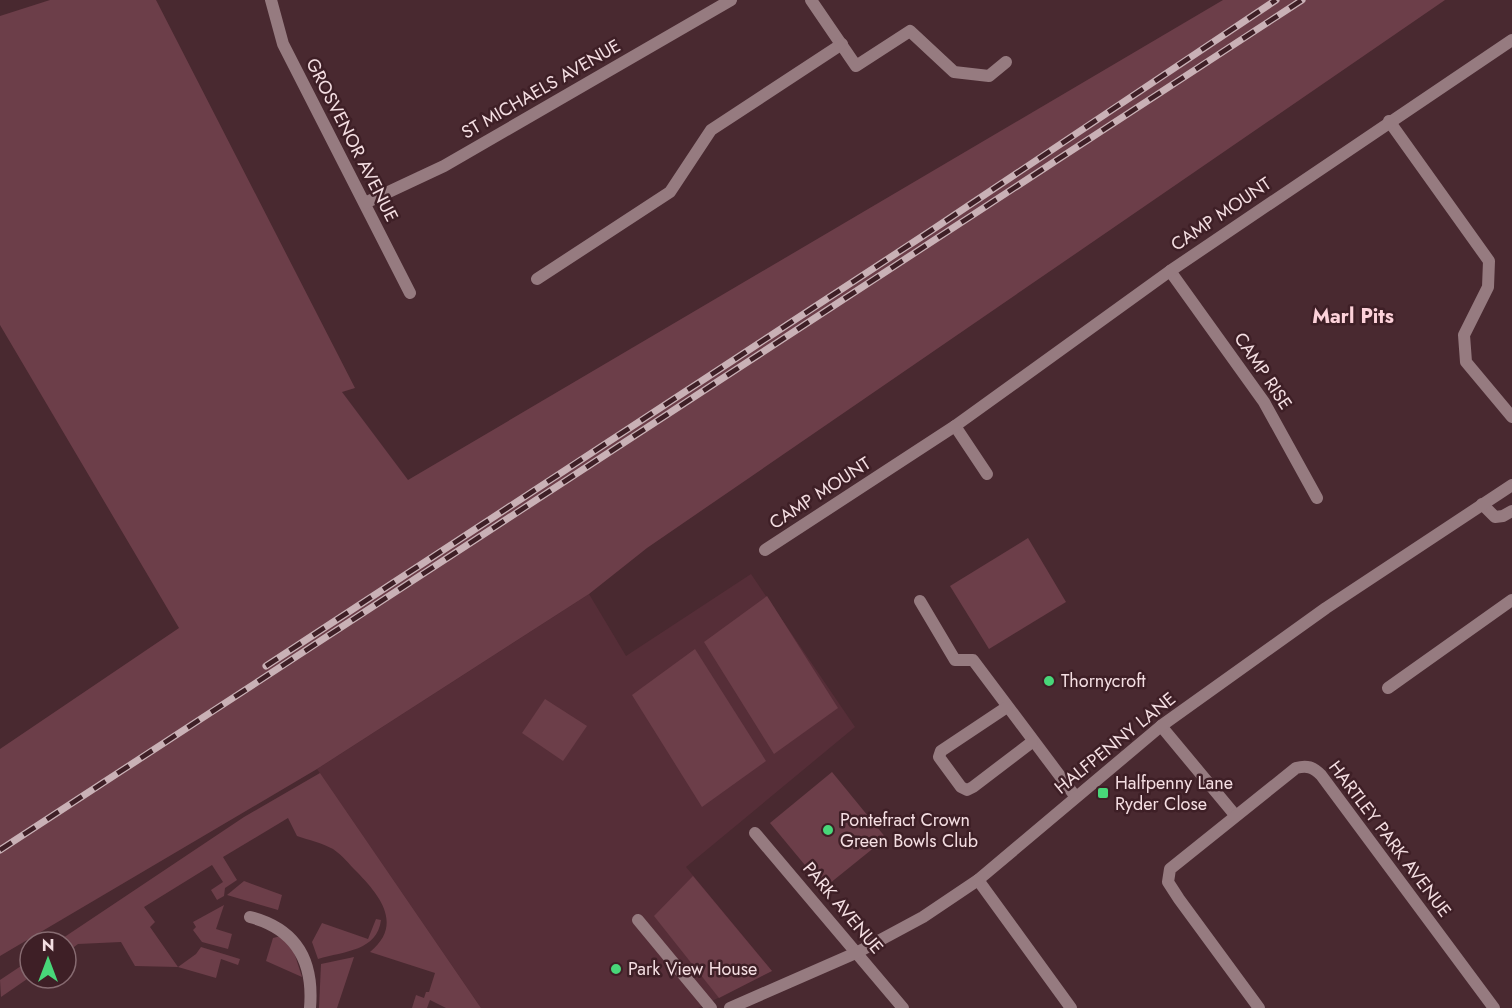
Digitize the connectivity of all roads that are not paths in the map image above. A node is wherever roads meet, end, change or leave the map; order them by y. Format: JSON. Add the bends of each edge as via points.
{"nodes":[{"id":1,"x":271,"y":0,"type":"edge"},
{"id":2,"x":731,"y":0,"type":"edge"},
{"id":3,"x":811,"y":0,"type":"edge"},
{"id":4,"x":1512,"y":40,"type":"edge"},
{"id":5,"x":842,"y":44,"type":"junction"},
{"id":6,"x":1006,"y":62,"type":"dead end"},
{"id":7,"x":1389,"y":121,"type":"junction"},
{"id":8,"x":365,"y":203,"type":"junction"},
{"id":9,"x":1170,"y":271,"type":"junction"},
{"id":10,"x":537,"y":279,"type":"dead end"},
{"id":11,"x":410,"y":293,"type":"dead end"},
{"id":12,"x":1512,"y":417,"type":"edge"},
{"id":13,"x":955,"y":426,"type":"junction"},
{"id":14,"x":987,"y":474,"type":"dead end"},
{"id":15,"x":1512,"y":484,"type":"edge"},
{"id":16,"x":1317,"y":498,"type":"dead end"},
{"id":17,"x":1482,"y":504,"type":"junction"},
{"id":18,"x":1512,"y":510,"type":"edge"},
{"id":19,"x":765,"y":550,"type":"dead end"},
{"id":20,"x":1512,"y":600,"type":"edge"},
{"id":21,"x":920,"y":601,"type":"dead end"},
{"id":22,"x":1388,"y":688,"type":"dead end"},
{"id":23,"x":1007,"y":707,"type":"junction"},
{"id":24,"x":1161,"y":726,"type":"junction"},
{"id":25,"x":1032,"y":742,"type":"junction"},
{"id":26,"x":1076,"y":796,"type":"junction"},
{"id":27,"x":1235,"y":815,"type":"junction"},
{"id":28,"x":755,"y":833,"type":"dead end"},
{"id":29,"x":978,"y":880,"type":"junction"},
{"id":30,"x":250,"y":917,"type":"dead end"},
{"id":31,"x":638,"y":920,"type":"dead end"},
{"id":32,"x":858,"y":952,"type":"junction"},
{"id":33,"x":734,"y":1007,"type":"edge"},
{"id":34,"x":1069,"y":1007,"type":"edge"},
{"id":35,"x":310,"y":1008,"type":"edge"},
{"id":36,"x":711,"y":1008,"type":"edge"},
{"id":37,"x":903,"y":1008,"type":"edge"},
{"id":38,"x":1259,"y":1008,"type":"edge"},
{"id":39,"x":1494,"y":1008,"type":"edge"}],
"edges":[{"from":1,"to":8,"type":"street","name":"GROSVENOR AVENUE","via":[[282,44]]},
{"from":2,"to":8,"type":"street","name":"ST MICHAELS AVENUE","via":[[444,166]]},
{"from":3,"to":5,"type":"street"},
{"from":4,"to":7,"type":"street","name":"CAMP MOUNT"},
{"from":5,"to":6,"type":"street","via":[[856,66],[910,31],[954,72],[989,76]]},
{"from":5,"to":10,"type":"street","via":[[711,130],[670,192]]},
{"from":7,"to":9,"type":"street","name":"CAMP MOUNT"},
{"from":7,"to":12,"type":"street","via":[[1489,261],[1488,287],[1464,335],[1466,362]]},
{"from":8,"to":11,"type":"street","name":"GROSVENOR AVENUE"},
{"from":9,"to":13,"type":"street","name":"CAMP MOUNT"},
{"from":9,"to":16,"type":"street","name":"CAMP RISE","via":[[1264,402]]},
{"from":13,"to":14,"type":"street"},
{"from":13,"to":19,"type":"street","name":"CAMP MOUNT"},
{"from":15,"to":17,"type":"street","name":"HALFPENNY LANE"},
{"from":17,"to":18,"type":"street","via":[[1495,517]]},
{"from":17,"to":24,"type":"street","name":"HALFPENNY LANE","via":[[1326,608]]},
{"from":20,"to":22,"type":"street"},
{"from":21,"to":23,"type":"street","via":[[955,660],[973,660]]},
{"from":23,"to":25,"type":"street"},
{"from":23,"to":25,"type":"street","via":[[941,751],[939,757],[967,790]]},
{"from":24,"to":26,"type":"street","name":"HALFPENNY LANE"},
{"from":24,"to":27,"type":"street"},
{"from":25,"to":26,"type":"street"},
{"from":26,"to":29,"type":"street","name":"HALFPENNY LANE"},
{"from":27,"to":38,"type":"street","via":[[1170,868],[1168,882]]},
{"from":27,"to":39,"type":"street","name":"HARTLEY PARK AVENUE","via":[[1296,768],[1314,768]]},
{"from":28,"to":32,"type":"street","name":"PARK AVENUE"},
{"from":29,"to":32,"type":"street","name":"HALFPENNY LANE","via":[[923,917]]},
{"from":29,"to":34,"type":"street"},
{"from":30,"to":35,"type":"street","via":[[279,927],[299,949],[311,981]]},
{"from":31,"to":36,"type":"street"},
{"from":32,"to":33,"type":"street","name":"HALFPENNY LANE"},
{"from":32,"to":37,"type":"street","name":"PARK AVENUE"}]}
